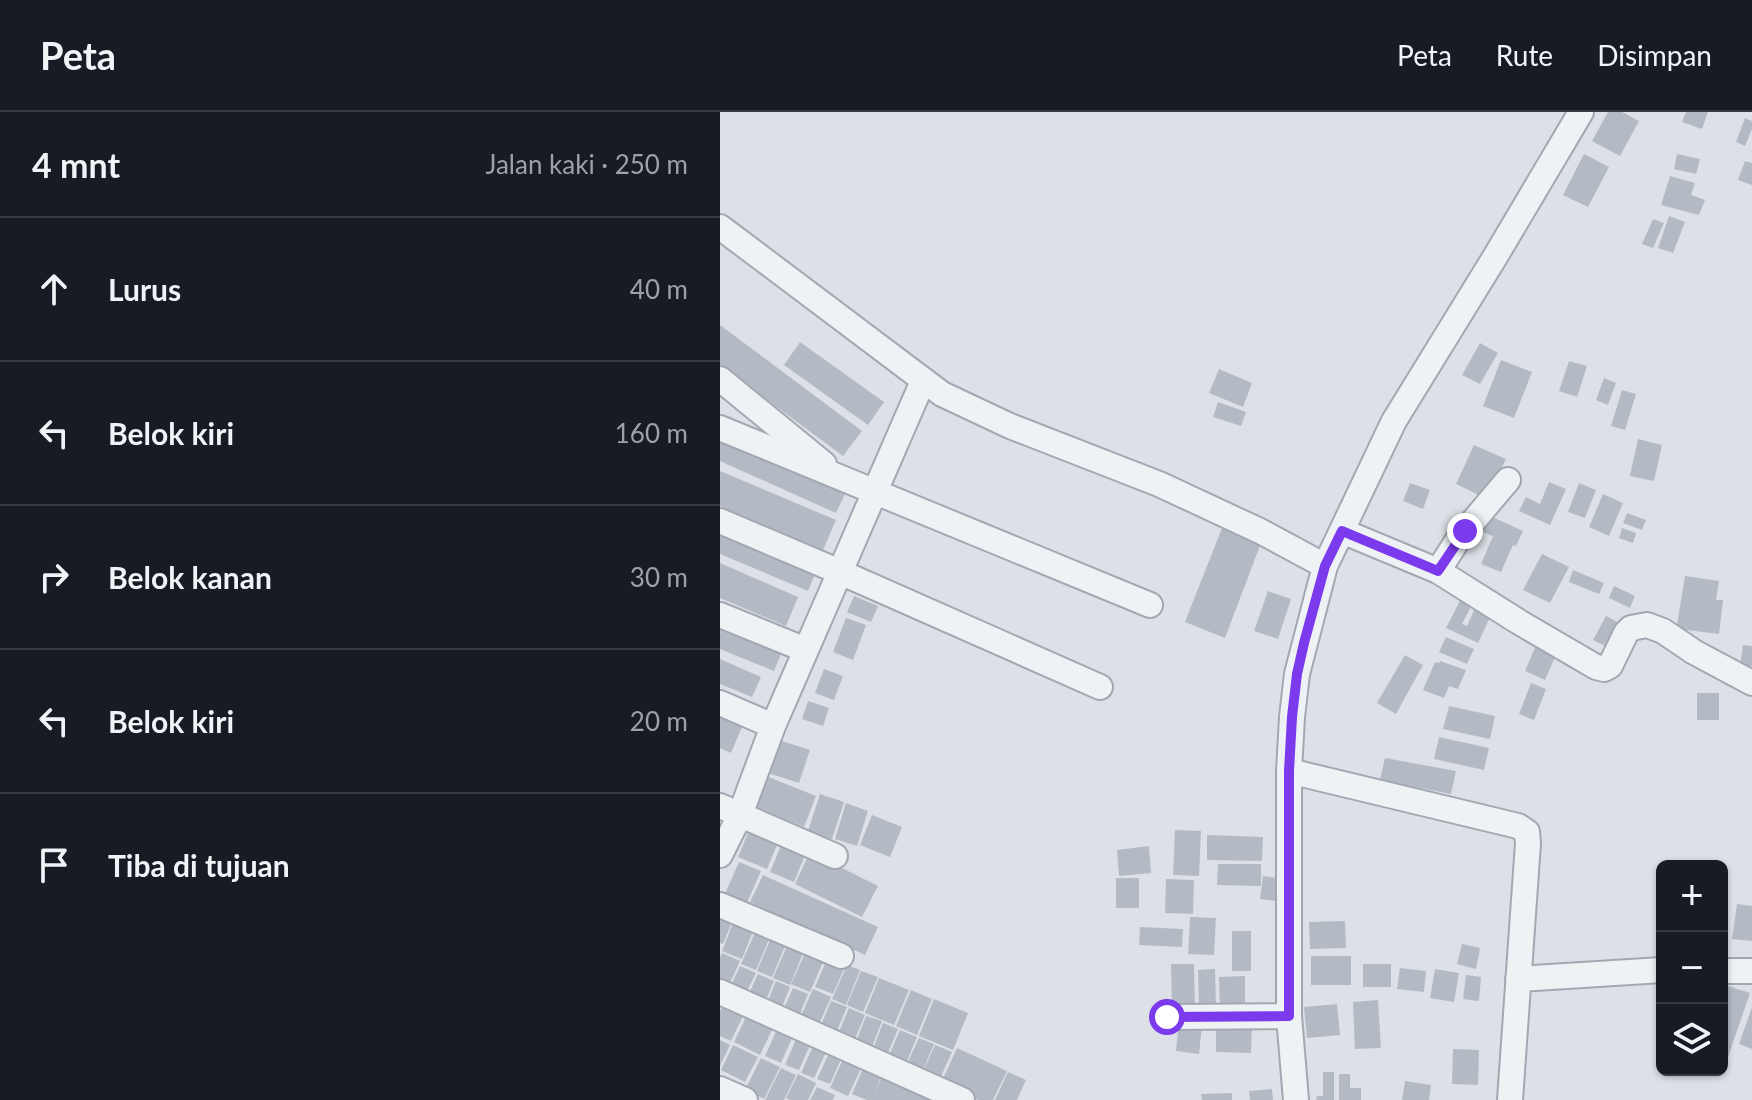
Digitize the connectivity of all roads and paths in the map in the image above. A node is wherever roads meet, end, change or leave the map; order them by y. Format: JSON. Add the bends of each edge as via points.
{"nodes":[{"id":1,"x":1581,"y":112,"type":"edge"},
{"id":2,"x":720,"y":227,"type":"edge"},
{"id":3,"x":720,"y":379,"type":"edge"},
{"id":4,"x":923,"y":381,"type":"junction"},
{"id":5,"x":720,"y":428,"type":"edge"},
{"id":6,"x":1508,"y":480,"type":"dead end"},
{"id":7,"x":845,"y":481,"type":"junction"},
{"id":8,"x":874,"y":493,"type":"junction"},
{"id":9,"x":720,"y":521,"type":"edge"},
{"id":10,"x":1342,"y":531,"type":"junction"},
{"id":11,"x":1325,"y":566,"type":"junction"},
{"id":12,"x":1438,"y":571,"type":"junction"},
{"id":13,"x":840,"y":572,"type":"junction"},
{"id":14,"x":1150,"y":605,"type":"dead end"},
{"id":15,"x":720,"y":615,"type":"edge"},
{"id":16,"x":806,"y":650,"type":"junction"},
{"id":17,"x":1752,"y":683,"type":"edge"},
{"id":18,"x":1100,"y":687,"type":"dead end"},
{"id":19,"x":720,"y":703,"type":"edge"},
{"id":20,"x":773,"y":726,"type":"junction"},
{"id":21,"x":1289,"y":771,"type":"junction"},
{"id":22,"x":730,"y":811,"type":"edge"},
{"id":23,"x":720,"y":855,"type":"edge"},
{"id":24,"x":835,"y":856,"type":"dead end"},
{"id":25,"x":720,"y":905,"type":"edge"},
{"id":26,"x":841,"y":956,"type":"dead end"},
{"id":27,"x":1656,"y":970,"type":"edge"},
{"id":28,"x":1728,"y":971,"type":"edge"},
{"id":29,"x":1752,"y":971,"type":"edge"},
{"id":30,"x":1518,"y":979,"type":"junction"},
{"id":31,"x":720,"y":992,"type":"edge"},
{"id":32,"x":1289,"y":1016,"type":"junction"},
{"id":33,"x":1167,"y":1017,"type":"dead end"},
{"id":34,"x":720,"y":1089,"type":"edge"},
{"id":35,"x":745,"y":1100,"type":"edge"},
{"id":36,"x":962,"y":1100,"type":"edge"},
{"id":37,"x":1296,"y":1100,"type":"edge"},
{"id":38,"x":1510,"y":1100,"type":"edge"}],
"edges":[{"from":1,"to":10,"type":"street","via":[[1394,421]]},
{"from":2,"to":4,"type":"street"},
{"from":3,"to":7,"type":"street"},
{"from":4,"to":8,"type":"street"},
{"from":4,"to":11,"type":"street","via":[[974,410],[1159,484]]},
{"from":5,"to":7,"type":"street"},
{"from":6,"to":12,"type":"street"},
{"from":7,"to":8,"type":"street"},
{"from":8,"to":13,"type":"street"},
{"from":8,"to":14,"type":"street"},
{"from":9,"to":13,"type":"street"},
{"from":10,"to":11,"type":"street"},
{"from":10,"to":12,"type":"street"},
{"from":11,"to":21,"type":"street","via":[[1297,674]]},
{"from":12,"to":17,"type":"street","via":[[1596,667],[1610,666],[1626,633],[1647,625]]},
{"from":13,"to":16,"type":"street"},
{"from":13,"to":18,"type":"street"},
{"from":15,"to":16,"type":"street"},
{"from":16,"to":20,"type":"street"},
{"from":19,"to":20,"type":"street"},
{"from":20,"to":22,"type":"street"},
{"from":21,"to":30,"type":"street","via":[[1527,832]]},
{"from":21,"to":32,"type":"street"},
{"from":22,"to":23,"type":"street"},
{"from":22,"to":24,"type":"street"},
{"from":25,"to":26,"type":"street"},
{"from":27,"to":30,"type":"street"},
{"from":28,"to":29,"type":"street"},
{"from":30,"to":38,"type":"street"},
{"from":31,"to":36,"type":"street"},
{"from":32,"to":33,"type":"street"},
{"from":32,"to":37,"type":"street"},
{"from":34,"to":35,"type":"street"}]}
